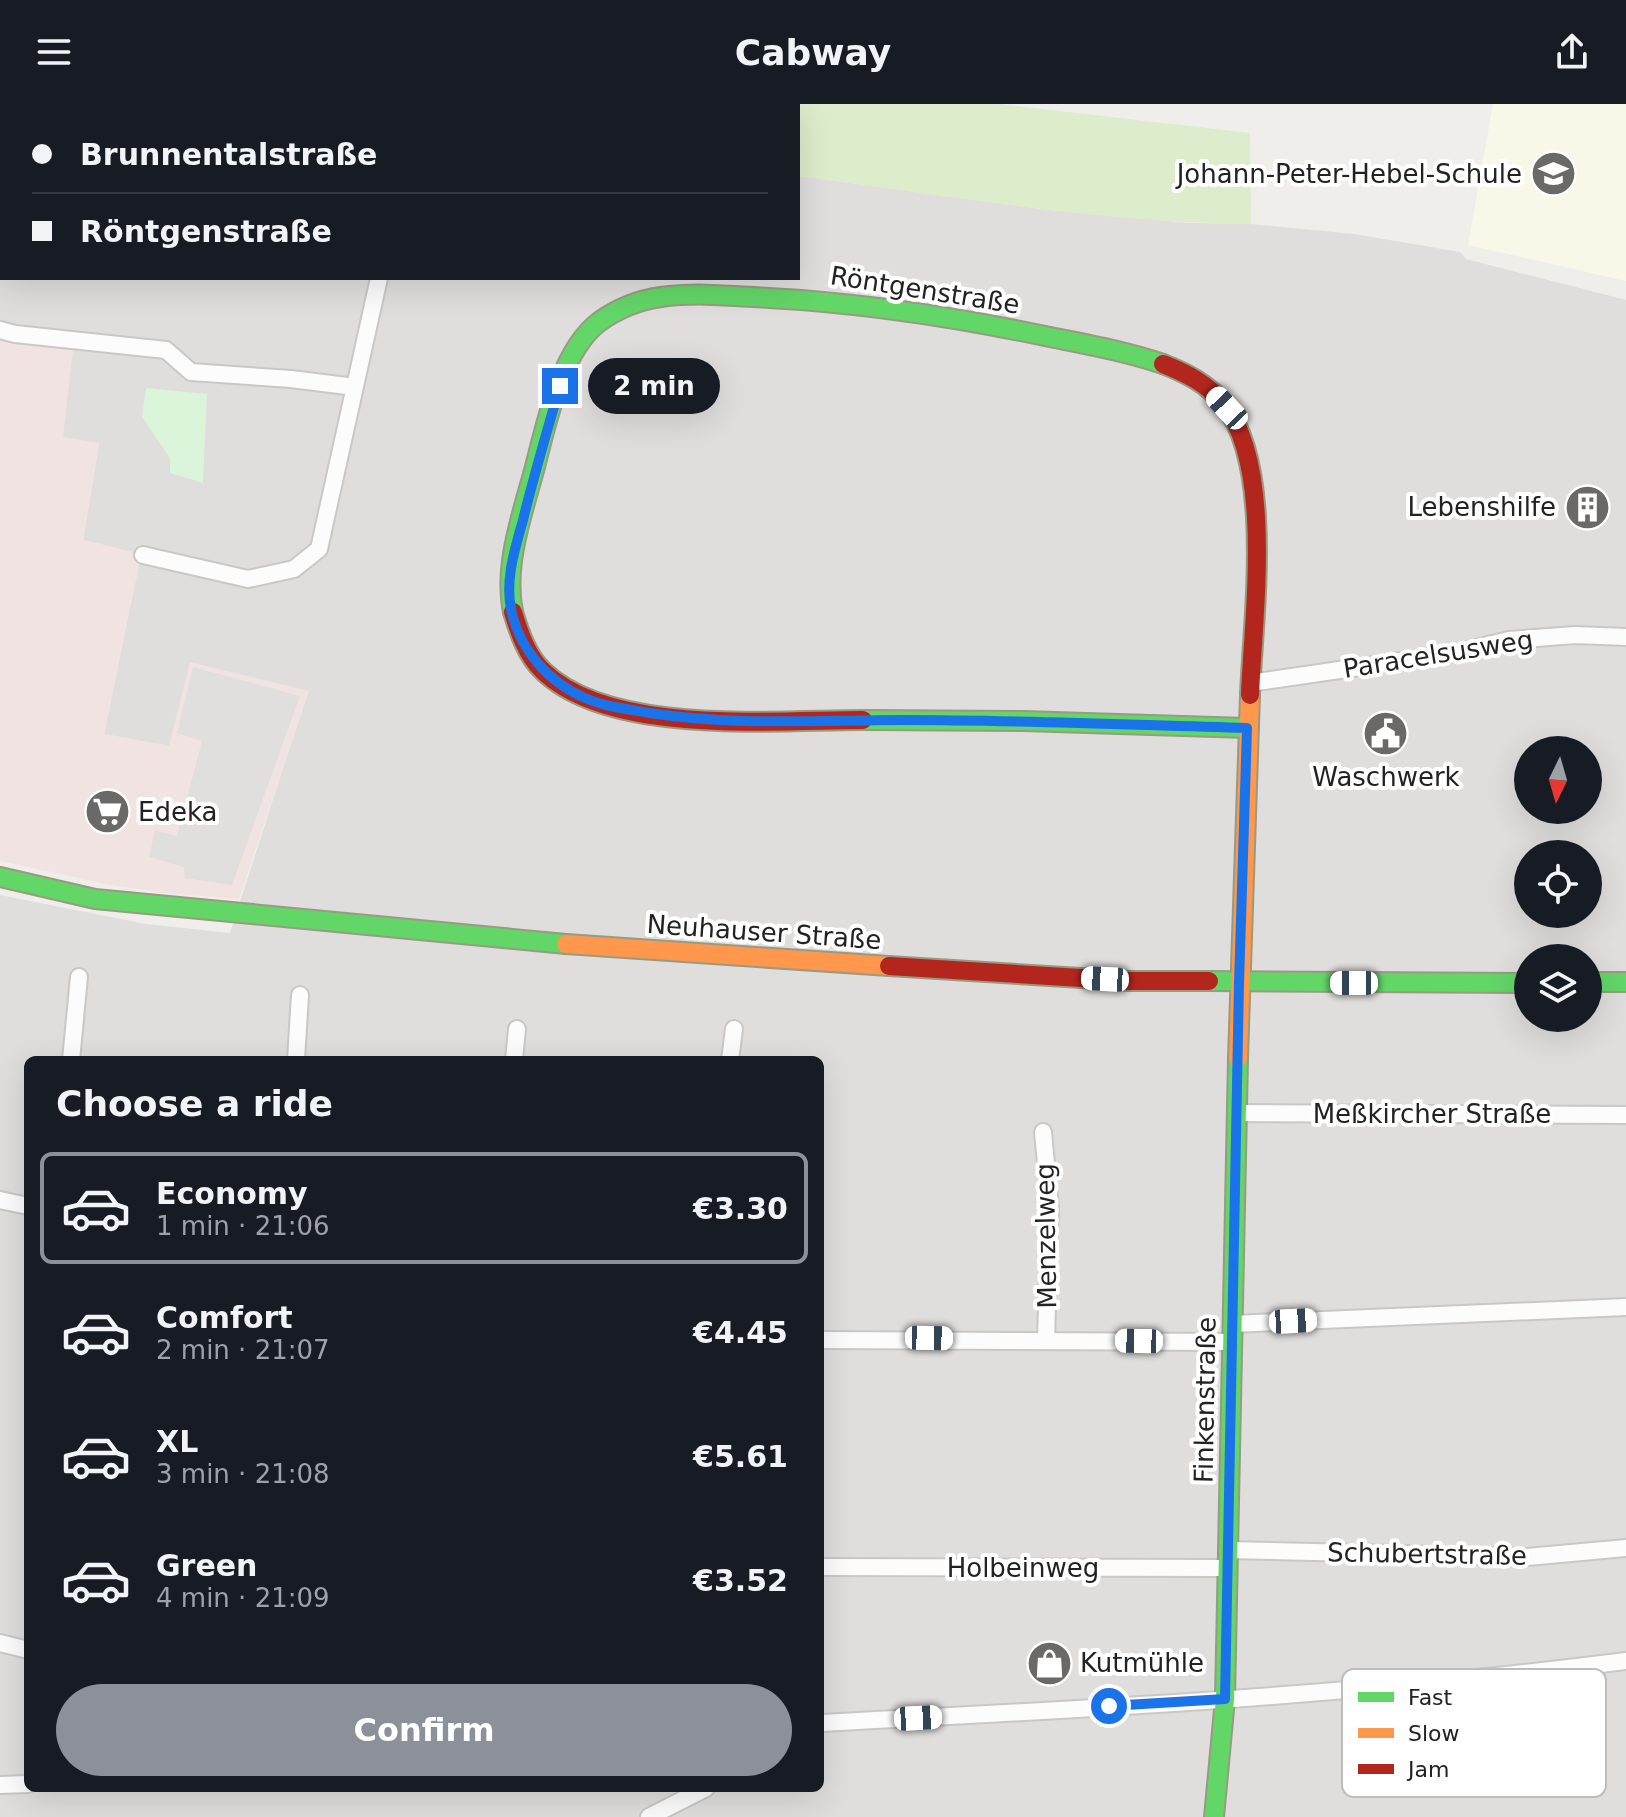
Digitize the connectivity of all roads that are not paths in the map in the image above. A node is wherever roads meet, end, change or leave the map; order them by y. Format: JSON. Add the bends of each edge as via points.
{"nodes":[{"id":1,"x":379,"y":280,"type":"edge"},
{"id":2,"x":0,"y":330,"type":"edge"},
{"id":3,"x":355,"y":387,"type":"junction"},
{"id":4,"x":143,"y":555,"type":"dead end"},
{"id":5,"x":1626,"y":637,"type":"edge"},
{"id":6,"x":1250,"y":683,"type":"junction"},
{"id":7,"x":1247,"y":728,"type":"junction"},
{"id":8,"x":0,"y":877,"type":"edge"},
{"id":9,"x":79,"y":977,"type":"dead end"},
{"id":10,"x":1602,"y":982,"type":"edge"},
{"id":11,"x":1626,"y":982,"type":"edge"},
{"id":12,"x":1239,"y":983,"type":"junction"},
{"id":13,"x":1514,"y":983,"type":"edge"},
{"id":14,"x":300,"y":995,"type":"dead end"},
{"id":15,"x":517,"y":1029,"type":"dead end"},
{"id":16,"x":734,"y":1029,"type":"dead end"},
{"id":17,"x":71,"y":1056,"type":"edge"},
{"id":18,"x":296,"y":1056,"type":"edge"},
{"id":19,"x":514,"y":1056,"type":"edge"},
{"id":20,"x":731,"y":1056,"type":"edge"},
{"id":21,"x":1238,"y":1113,"type":"junction"},
{"id":22,"x":1626,"y":1115,"type":"edge"},
{"id":23,"x":1043,"y":1132,"type":"dead end"},
{"id":24,"x":0,"y":1200,"type":"edge"},
{"id":25,"x":24,"y":1205,"type":"edge"},
{"id":26,"x":1626,"y":1307,"type":"edge"},
{"id":27,"x":1232,"y":1333,"type":"junction"},
{"id":28,"x":824,"y":1340,"type":"edge"},
{"id":29,"x":1046,"y":1340,"type":"junction"},
{"id":30,"x":1626,"y":1548,"type":"edge"},
{"id":31,"x":1227,"y":1559,"type":"junction"},
{"id":32,"x":824,"y":1567,"type":"edge"},
{"id":33,"x":0,"y":1643,"type":"edge"},
{"id":34,"x":24,"y":1649,"type":"edge"},
{"id":35,"x":1626,"y":1661,"type":"edge"},
{"id":36,"x":1561,"y":1669,"type":"edge"},
{"id":37,"x":1342,"y":1689,"type":"edge"},
{"id":38,"x":1225,"y":1699,"type":"junction"},
{"id":39,"x":824,"y":1723,"type":"edge"},
{"id":40,"x":24,"y":1784,"type":"edge"},
{"id":41,"x":0,"y":1785,"type":"edge"},
{"id":42,"x":699,"y":1792,"type":"edge"},
{"id":43,"x":661,"y":1815,"type":"edge"},
{"id":44,"x":1214,"y":1817,"type":"edge"}],
"edges":[{"from":1,"to":3,"type":"street"},
{"from":2,"to":3,"type":"street","via":[[166,350],[191,372]]},
{"from":3,"to":4,"type":"street","via":[[319,549],[294,569],[248,579]]},
{"from":5,"to":6,"type":"street","name":"Paracelsusweg","via":[[1509,640],[1456,653]]},
{"from":6,"to":7,"type":"street","name":"Röntgenstraße"},
{"from":6,"to":7,"type":"street","name":"Röntgenstraße","via":[[1256,546],[1247,447],[1227,408],[1188,375],[1115,351],[947,316],[815,299],[686,294],[654,297],[601,321],[571,358],[537,461],[509,593],[517,629],[532,657],[547,675],[584,698],[612,707],[716,720],[1008,720]]},
{"from":7,"to":12,"type":"street","name":"Röntgenstraße"},
{"from":8,"to":12,"type":"street","name":"Neuhauser Straße","via":[[95,899],[533,942],[1116,980]]},
{"from":9,"to":17,"type":"street"},
{"from":10,"to":11,"type":"street"},
{"from":12,"to":13,"type":"street","name":"Neuhauser Straße"},
{"from":12,"to":21,"type":"street","name":"Finkenstraße"},
{"from":14,"to":18,"type":"street"},
{"from":15,"to":19,"type":"street"},
{"from":16,"to":20,"type":"street"},
{"from":21,"to":22,"type":"street","name":"Meßkircher Straße"},
{"from":21,"to":27,"type":"street","name":"Finkenstraße"},
{"from":23,"to":29,"type":"street","name":"Menzelweg","via":[[1050,1207]]},
{"from":24,"to":25,"type":"street"},
{"from":26,"to":27,"type":"street"},
{"from":27,"to":29,"type":"street"},
{"from":27,"to":31,"type":"street","name":"Finkenstraße"},
{"from":28,"to":29,"type":"street"},
{"from":30,"to":31,"type":"street","name":"Schubertstraße","via":[[1527,1557]]},
{"from":31,"to":32,"type":"street","name":"Holbeinweg"},
{"from":31,"to":38,"type":"street","name":"Finkenstraße"},
{"from":33,"to":34,"type":"street"},
{"from":35,"to":36,"type":"street"},
{"from":37,"to":38,"type":"street"},
{"from":38,"to":39,"type":"street"},
{"from":38,"to":44,"type":"street","name":"Finkenstraße"},
{"from":40,"to":41,"type":"street"},
{"from":42,"to":43,"type":"street"}]}
